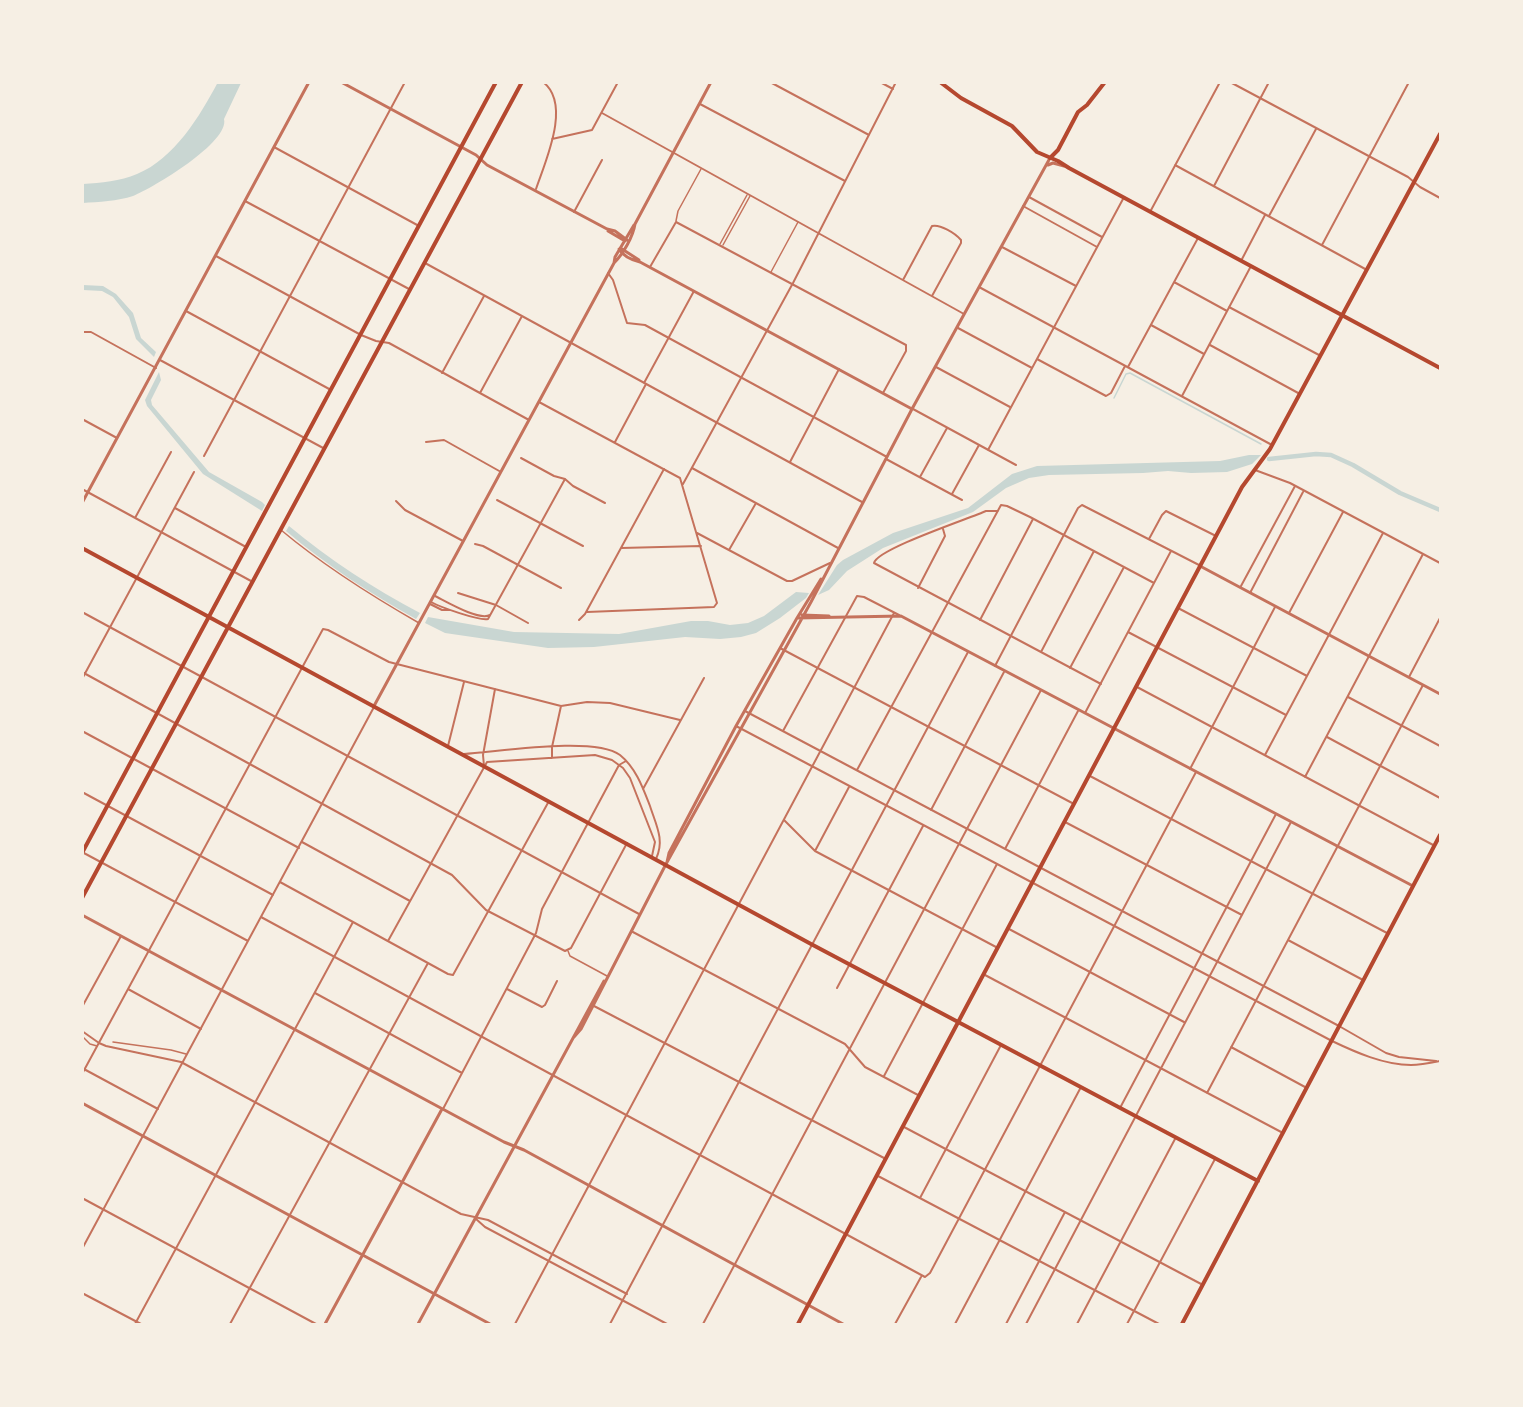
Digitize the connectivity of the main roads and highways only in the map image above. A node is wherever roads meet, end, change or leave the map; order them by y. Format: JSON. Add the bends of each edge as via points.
{"nodes":[{"id":1,"x":496,"y":82,"type":"edge"},
{"id":2,"x":522,"y":82,"type":"edge"},
{"id":3,"x":940,"y":82,"type":"edge"},
{"id":4,"x":1106,"y":82,"type":"edge"},
{"id":5,"x":1440,"y":134,"type":"edge"},
{"id":6,"x":1050,"y":158,"type":"junction"},
{"id":7,"x":1342,"y":315,"type":"junction"},
{"id":8,"x":1440,"y":368,"type":"edge"},
{"id":9,"x":82,"y":548,"type":"edge"},
{"id":10,"x":210,"y":617,"type":"junction"},
{"id":11,"x":229,"y":627,"type":"junction"},
{"id":12,"x":1440,"y":835,"type":"edge"},
{"id":13,"x":83,"y":852,"type":"edge"},
{"id":14,"x":82,"y":898,"type":"edge"},
{"id":15,"x":960,"y":1023,"type":"junction"},
{"id":16,"x":1258,"y":1181,"type":"junction"},
{"id":17,"x":798,"y":1324,"type":"edge"},
{"id":18,"x":1182,"y":1324,"type":"edge"}],
"edges":[{"from":1,"to":10,"type":"main road"},
{"from":2,"to":11,"type":"main road"},
{"from":3,"to":6,"type":"main road","via":[[961,98],[1009,123],[1031,148]]},
{"from":4,"to":6,"type":"main road","via":[[1078,112]]},
{"from":5,"to":7,"type":"main road"},
{"from":6,"to":7,"type":"main road"},
{"from":7,"to":8,"type":"main road"},
{"from":7,"to":15,"type":"main road","via":[[1272,445],[1244,484]]},
{"from":9,"to":10,"type":"main road"},
{"from":10,"to":11,"type":"main road"},
{"from":10,"to":13,"type":"main road"},
{"from":11,"to":14,"type":"main road"},
{"from":11,"to":15,"type":"main road"},
{"from":12,"to":16,"type":"main road"},
{"from":15,"to":16,"type":"main road"},
{"from":15,"to":17,"type":"main road"},
{"from":16,"to":18,"type":"main road"}]}
